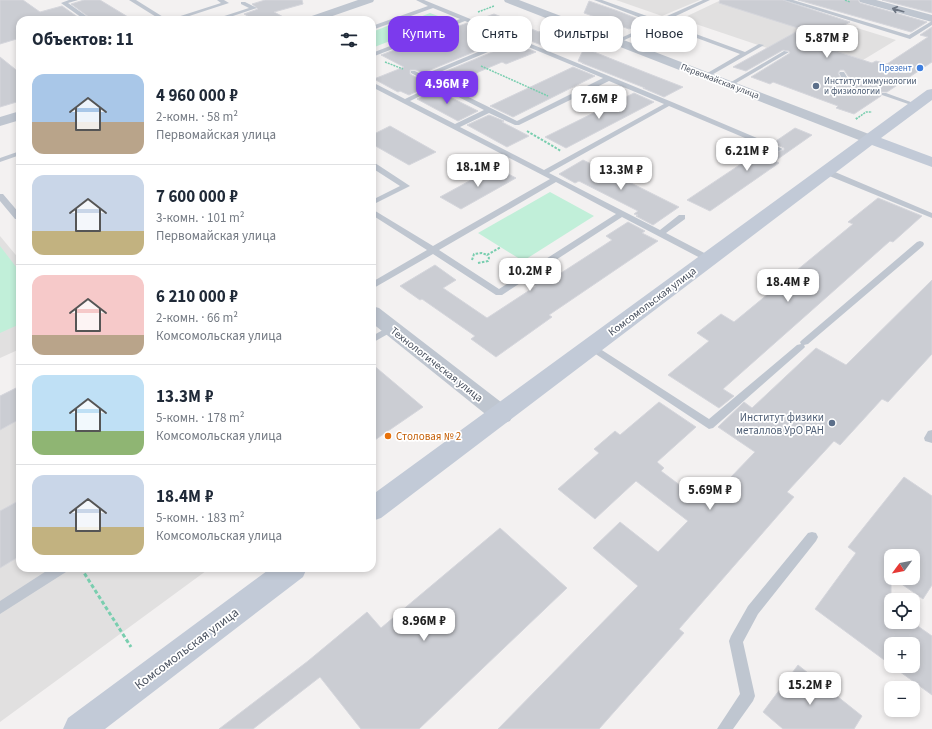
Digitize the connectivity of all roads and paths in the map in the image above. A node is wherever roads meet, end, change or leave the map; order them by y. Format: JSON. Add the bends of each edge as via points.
{"nodes":[{"id":1,"x":75,"y":0,"type":"edge"},
{"id":2,"x":132,"y":0,"type":"edge"},
{"id":3,"x":220,"y":0,"type":"edge"},
{"id":4,"x":369,"y":0,"type":"edge"},
{"id":5,"x":419,"y":0,"type":"edge"},
{"id":6,"x":508,"y":0,"type":"edge"},
{"id":7,"x":597,"y":0,"type":"edge"},
{"id":8,"x":707,"y":0,"type":"edge"},
{"id":9,"x":787,"y":0,"type":"edge"},
{"id":10,"x":864,"y":0,"type":"edge"},
{"id":11,"x":243,"y":3,"type":"dead end"},
{"id":12,"x":434,"y":6,"type":"junction"},
{"id":13,"x":828,"y":12,"type":"junction"},
{"id":14,"x":83,"y":16,"type":"edge"},
{"id":15,"x":158,"y":16,"type":"edge"},
{"id":16,"x":184,"y":16,"type":"edge"},
{"id":17,"x":228,"y":16,"type":"edge"},
{"id":18,"x":322,"y":16,"type":"edge"},
{"id":19,"x":549,"y":16,"type":"edge"},
{"id":20,"x":642,"y":16,"type":"edge"},
{"id":21,"x":672,"y":16,"type":"edge"},
{"id":22,"x":821,"y":17,"type":"dead end"},
{"id":23,"x":465,"y":19,"type":"joint"},
{"id":24,"x":932,"y":19,"type":"edge"},
{"id":25,"x":932,"y":23,"type":"edge"},
{"id":26,"x":376,"y":27,"type":"edge"},
{"id":27,"x":697,"y":36,"type":"edge"},
{"id":28,"x":623,"y":45,"type":"edge"},
{"id":29,"x":760,"y":45,"type":"dead end"},
{"id":30,"x":532,"y":46,"type":"edge"},
{"id":31,"x":483,"y":52,"type":"edge"},
{"id":32,"x":786,"y":52,"type":"dead end"},
{"id":33,"x":376,"y":53,"type":"edge"},
{"id":34,"x":745,"y":54,"type":"junction"},
{"id":35,"x":467,"y":59,"type":"junction"},
{"id":36,"x":384,"y":61,"type":"dead end"},
{"id":37,"x":413,"y":72,"type":"joint"},
{"id":38,"x":842,"y":73,"type":"dead end"},
{"id":39,"x":706,"y":76,"type":"junction"},
{"id":40,"x":424,"y":77,"type":"junction"},
{"id":41,"x":609,"y":78,"type":"junction"},
{"id":42,"x":916,"y":81,"type":"dead end"},
{"id":43,"x":853,"y":82,"type":"dead end"},
{"id":44,"x":913,"y":83,"type":"dead end"},
{"id":45,"x":439,"y":85,"type":"junction"},
{"id":46,"x":729,"y":85,"type":"junction"},
{"id":47,"x":376,"y":86,"type":"edge"},
{"id":48,"x":932,"y":93,"type":"edge"},
{"id":49,"x":884,"y":94,"type":"dead end"},
{"id":50,"x":405,"y":101,"type":"junction"},
{"id":51,"x":561,"y":102,"type":"junction"},
{"id":52,"x":670,"y":103,"type":"junction"},
{"id":53,"x":916,"y":105,"type":"junction"},
{"id":54,"x":489,"y":110,"type":"junction"},
{"id":55,"x":872,"y":112,"type":"dead end"},
{"id":56,"x":16,"y":116,"type":"edge"},
{"id":57,"x":856,"y":119,"type":"dead end"},
{"id":58,"x":0,"y":122,"type":"edge"},
{"id":59,"x":517,"y":124,"type":"junction"},
{"id":60,"x":455,"y":127,"type":"junction"},
{"id":61,"x":870,"y":139,"type":"junction"},
{"id":62,"x":780,"y":149,"type":"dead end"},
{"id":63,"x":16,"y":154,"type":"edge"},
{"id":64,"x":572,"y":157,"type":"junction"},
{"id":65,"x":0,"y":160,"type":"edge"},
{"id":66,"x":932,"y":162,"type":"edge"},
{"id":67,"x":376,"y":167,"type":"edge"},
{"id":68,"x":825,"y":171,"type":"junction"},
{"id":69,"x":544,"y":173,"type":"junction"},
{"id":70,"x":556,"y":179,"type":"junction"},
{"id":71,"x":0,"y":196,"type":"edge"},
{"id":72,"x":376,"y":201,"type":"edge"},
{"id":73,"x":376,"y":213,"type":"edge"},
{"id":74,"x":622,"y":213,"type":"junction"},
{"id":75,"x":16,"y":215,"type":"edge"},
{"id":76,"x":932,"y":216,"type":"edge"},
{"id":77,"x":682,"y":218,"type":"dead end"},
{"id":78,"x":661,"y":233,"type":"junction"},
{"id":79,"x":920,"y":244,"type":"dead end"},
{"id":80,"x":501,"y":247,"type":"dead end"},
{"id":81,"x":433,"y":250,"type":"junction"},
{"id":82,"x":487,"y":254,"type":"junction"},
{"id":83,"x":709,"y":258,"type":"junction"},
{"id":84,"x":376,"y":284,"type":"edge"},
{"id":85,"x":376,"y":316,"type":"edge"},
{"id":86,"x":392,"y":328,"type":"junction"},
{"id":87,"x":376,"y":338,"type":"edge"},
{"id":88,"x":591,"y":347,"type":"junction"},
{"id":89,"x":502,"y":415,"type":"junction"},
{"id":90,"x":932,"y":434,"type":"edge"},
{"id":91,"x":932,"y":439,"type":"edge"},
{"id":92,"x":376,"y":507,"type":"edge"},
{"id":93,"x":812,"y":537,"type":"dead end"},
{"id":94,"x":56,"y":572,"type":"edge"},
{"id":95,"x":84,"y":572,"type":"edge"},
{"id":96,"x":288,"y":572,"type":"edge"},
{"id":97,"x":0,"y":608,"type":"edge"},
{"id":98,"x":131,"y":647,"type":"dead end"},
{"id":99,"x":80,"y":729,"type":"edge"},
{"id":100,"x":724,"y":729,"type":"edge"}],
"edges":[{"from":1,"to":14,"type":"lane","via":[[64,3]]},
{"from":2,"to":15,"type":"lane"},
{"from":3,"to":16,"type":"lane","via":[[226,3]]},
{"from":4,"to":18,"type":"street"},
{"from":5,"to":12,"type":"lane"},
{"from":6,"to":19,"type":"street","name":"Первомайская улица"},
{"from":7,"to":20,"type":"lane"},
{"from":8,"to":21,"type":"lane"},
{"from":9,"to":13,"type":"lane"},
{"from":24,"to":10,"type":"street","one_way":true},
{"from":11,"to":17,"type":"lane","via":[[254,8]]},
{"from":12,"to":23,"type":"lane"},
{"from":12,"to":26,"type":"lane"},
{"from":13,"to":22,"type":"lane"},
{"from":13,"to":25,"type":"lane","via":[[910,37]]},
{"from":23,"to":33,"type":"lane"},
{"from":27,"to":34,"type":"lane"},
{"from":28,"to":39,"type":"street","name":"Первомайская улица"},
{"from":29,"to":34,"type":"lane"},
{"from":30,"to":41,"type":"lane"},
{"from":31,"to":35,"type":"lane"},
{"from":32,"to":46,"type":"lane"},
{"from":34,"to":39,"type":"lane"},
{"from":35,"to":40,"type":"lane"},
{"from":35,"to":51,"type":"path"},
{"from":36,"to":37,"type":"path"},
{"from":37,"to":40,"type":"lane"},
{"from":38,"to":43,"type":"lane","via":[[844,78]]},
{"from":39,"to":46,"type":"street","name":"Первомайская улица"},
{"from":40,"to":45,"type":"lane"},
{"from":41,"to":51,"type":"lane"},
{"from":41,"to":52,"type":"lane"},
{"from":42,"to":44,"type":"path"},
{"from":45,"to":50,"type":"lane"},
{"from":45,"to":54,"type":"lane"},
{"from":46,"to":61,"type":"street","name":"Первомайская улица"},
{"from":47,"to":50,"type":"lane"},
{"from":48,"to":53,"type":"main road","name":"Комсомольская улица"},
{"from":49,"to":53,"type":"lane"},
{"from":50,"to":60,"type":"lane"},
{"from":51,"to":59,"type":"lane"},
{"from":52,"to":62,"type":"lane"},
{"from":52,"to":64,"type":"lane"},
{"from":53,"to":61,"type":"main road","name":"Комсомольская улица"},
{"from":54,"to":59,"type":"lane"},
{"from":54,"to":60,"type":"lane"},
{"from":55,"to":57,"type":"path","via":[[866,112]]},
{"from":56,"to":58,"type":"street"},
{"from":59,"to":64,"type":"path"},
{"from":60,"to":69,"type":"lane"},
{"from":61,"to":66,"type":"main road","name":"Первомайская улица"},
{"from":61,"to":68,"type":"main road","name":"Комсомольская улица"},
{"from":63,"to":65,"type":"lane"},
{"from":64,"to":69,"type":"lane"},
{"from":67,"to":72,"type":"lane","via":[[406,186]]},
{"from":68,"to":76,"type":"lane"},
{"from":68,"to":83,"type":"main road","name":"Комсомольская улица"},
{"from":69,"to":70,"type":"lane"},
{"from":70,"to":74,"type":"lane"},
{"from":70,"to":81,"type":"lane"},
{"from":71,"to":75,"type":"lane"},
{"from":73,"to":81,"type":"lane"},
{"from":74,"to":78,"type":"lane"},
{"from":74,"to":81,"type":"lane","via":[[498,293]]},
{"from":77,"to":78,"type":"lane"},
{"from":78,"to":83,"type":"lane"},
{"from":79,"to":88,"type":"lane","via":[[709,425]]},
{"from":80,"to":82,"type":"path"},
{"from":81,"to":84,"type":"lane"},
{"from":82,"to":82,"type":"path","via":[[476,253],[472,259],[474,262],[483,263],[489,260]]},
{"from":83,"to":88,"type":"main road","name":"Комсомольская улица"},
{"from":85,"to":86,"type":"street","name":"Технологическая улица"},
{"from":86,"to":87,"type":"lane"},
{"from":86,"to":89,"type":"street","name":"Технологическая улица"},
{"from":88,"to":89,"type":"main road","name":"Комсомольская улица"},
{"from":89,"to":92,"type":"main road","name":"Комсомольская улица"},
{"from":90,"to":91,"type":"lane"},
{"from":93,"to":100,"type":"lane","via":[[753,610],[736,641],[748,696]]},
{"from":94,"to":97,"type":"lane"},
{"from":95,"to":98,"type":"path"},
{"from":96,"to":99,"type":"main road","name":"Комсомольская улица"}]}
